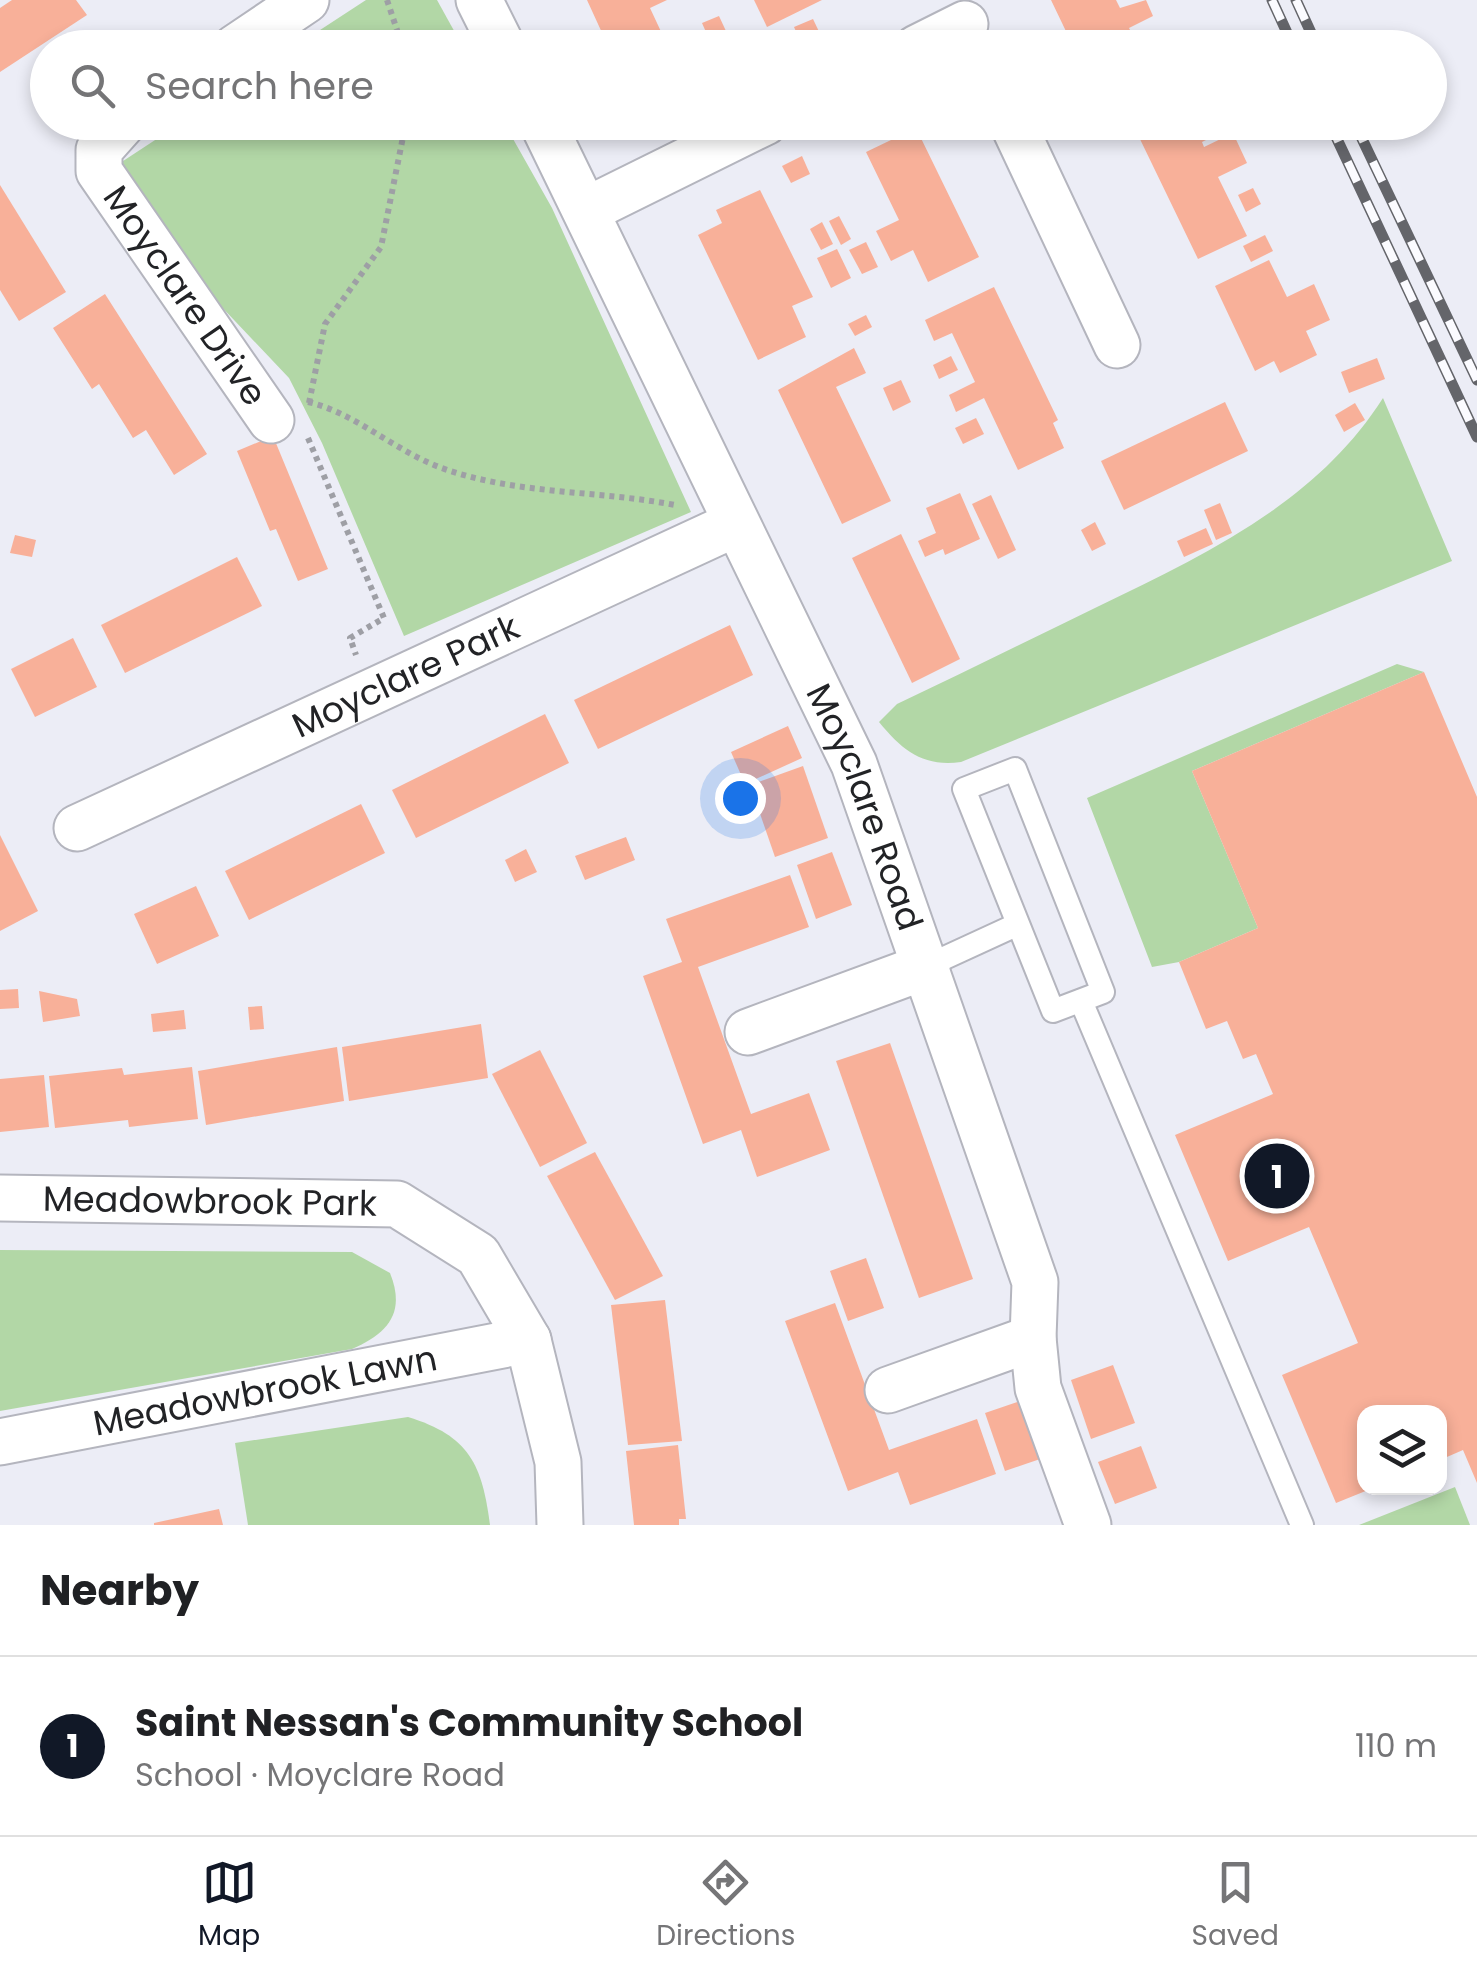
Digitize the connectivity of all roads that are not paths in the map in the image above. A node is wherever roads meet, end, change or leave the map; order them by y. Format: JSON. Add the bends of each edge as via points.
{"nodes":[{"id":1,"x":306,"y":0,"type":"edge"},
{"id":2,"x":479,"y":0,"type":"edge"},
{"id":3,"x":262,"y":30,"type":"edge"},
{"id":4,"x":494,"y":30,"type":"edge"},
{"id":5,"x":108,"y":140,"type":"edge"},
{"id":6,"x":551,"y":140,"type":"edge"},
{"id":7,"x":729,"y":140,"type":"edge"},
{"id":8,"x":1020,"y":140,"type":"edge"},
{"id":9,"x":587,"y":210,"type":"junction"},
{"id":10,"x":1117,"y":345,"type":"dead end"},
{"id":11,"x":297,"y":413,"type":"road end"},
{"id":12,"x":726,"y":505,"type":"junction"},
{"id":13,"x":77,"y":828,"type":"dead end"},
{"id":14,"x":1016,"y":925,"type":"junction"},
{"id":15,"x":927,"y":966,"type":"junction"},
{"id":16,"x":1081,"y":1001,"type":"junction"},
{"id":17,"x":748,"y":1032,"type":"dead end"},
{"id":18,"x":0,"y":1198,"type":"edge"},
{"id":19,"x":1033,"y":1338,"type":"junction"},
{"id":20,"x":528,"y":1340,"type":"junction"},
{"id":21,"x":888,"y":1390,"type":"dead end"},
{"id":22,"x":0,"y":1442,"type":"edge"},
{"id":23,"x":560,"y":1525,"type":"edge"},
{"id":24,"x":1088,"y":1525,"type":"edge"},
{"id":25,"x":1302,"y":1525,"type":"edge"}],
"edges":[{"from":1,"to":3,"type":"street"},
{"from":2,"to":4,"type":"street"},
{"from":5,"to":11,"type":"street","name":"Moyclare Drive","via":[[99,150],[99,171]]},
{"from":6,"to":9,"type":"street","name":"Moyclare Road"},
{"from":7,"to":9,"type":"street"},
{"from":8,"to":10,"type":"street"},
{"from":9,"to":12,"type":"street","name":"Moyclare Road"},
{"from":12,"to":13,"type":"street","name":"Moyclare Park","via":[[370,694]]},
{"from":12,"to":15,"type":"street","name":"Moyclare Road","via":[[854,764]]},
{"from":14,"to":15,"type":"lane"},
{"from":14,"to":16,"type":"lane","via":[[1053,1011]]},
{"from":14,"to":16,"type":"lane","via":[[964,789],[1015,769],[1104,992]]},
{"from":15,"to":17,"type":"street"},
{"from":15,"to":19,"type":"street","name":"Moyclare Road","via":[[1036,1282]]},
{"from":16,"to":25,"type":"lane"},
{"from":18,"to":20,"type":"street","name":"Meadowbrook Park","via":[[396,1204],[478,1255]]},
{"from":19,"to":21,"type":"street"},
{"from":19,"to":24,"type":"street","name":"Moyclare Road","via":[[1038,1388]]},
{"from":20,"to":22,"type":"street","name":"Meadowbrook Lawn"},
{"from":20,"to":23,"type":"street","name":"Meadowbrook Park","via":[[558,1462]]}]}
